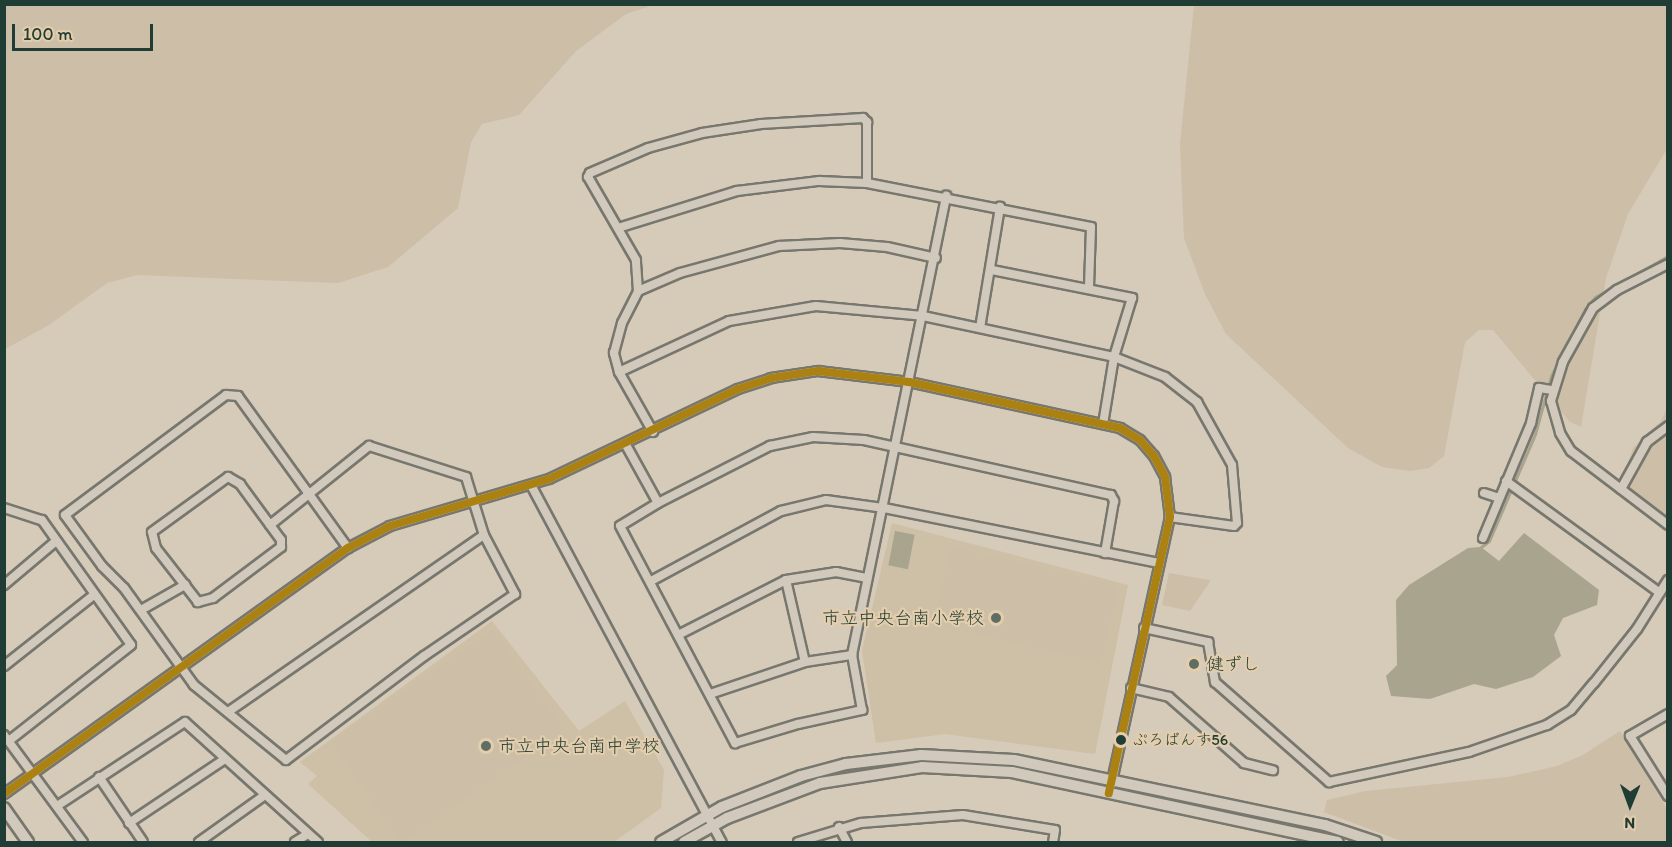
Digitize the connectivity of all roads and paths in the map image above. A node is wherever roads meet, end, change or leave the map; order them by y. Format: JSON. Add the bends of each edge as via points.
{"nodes":[{"id":1,"x":867,"y":183,"type":"junction"},
{"id":2,"x":946,"y":196,"type":"junction"},
{"id":3,"x":1000,"y":207,"type":"junction"},
{"id":4,"x":618,"y":228,"type":"junction"},
{"id":5,"x":936,"y":258,"type":"junction"},
{"id":6,"x":1668,"y":264,"type":"edge"},
{"id":7,"x":992,"y":270,"type":"junction"},
{"id":8,"x":1089,"y":288,"type":"junction"},
{"id":9,"x":638,"y":291,"type":"junction"},
{"id":10,"x":923,"y":316,"type":"junction"},
{"id":11,"x":980,"y":328,"type":"junction"},
{"id":12,"x":1114,"y":357,"type":"junction"},
{"id":13,"x":619,"y":372,"type":"junction"},
{"id":14,"x":909,"y":382,"type":"junction"},
{"id":15,"x":1551,"y":390,"type":"junction"},
{"id":16,"x":1103,"y":424,"type":"junction"},
{"id":17,"x":1668,"y":426,"type":"edge"},
{"id":18,"x":653,"y":432,"type":"junction"},
{"id":19,"x":626,"y":444,"type":"junction"},
{"id":20,"x":895,"y":446,"type":"junction"},
{"id":21,"x":1506,"y":481,"type":"junction"},
{"id":22,"x":531,"y":485,"type":"junction"},
{"id":23,"x":1621,"y":489,"type":"junction"},
{"id":24,"x":1484,"y":493,"type":"dead end"},
{"id":25,"x":309,"y":494,"type":"junction"},
{"id":26,"x":1499,"y":498,"type":"junction"},
{"id":27,"x":476,"y":500,"type":"junction"},
{"id":28,"x":658,"y":503,"type":"junction"},
{"id":29,"x":4,"y":508,"type":"edge"},
{"id":30,"x":884,"y":508,"type":"junction"},
{"id":31,"x":1170,"y":517,"type":"junction"},
{"id":32,"x":270,"y":525,"type":"junction"},
{"id":33,"x":1668,"y":525,"type":"edge"},
{"id":34,"x":484,"y":535,"type":"junction"},
{"id":35,"x":1483,"y":538,"type":"dead end"},
{"id":36,"x":56,"y":541,"type":"junction"},
{"id":37,"x":348,"y":548,"type":"junction"},
{"id":38,"x":1106,"y":553,"type":"junction"},
{"id":39,"x":1159,"y":563,"type":"junction"},
{"id":40,"x":867,"y":578,"type":"junction"},
{"id":41,"x":786,"y":580,"type":"junction"},
{"id":42,"x":1668,"y":580,"type":"edge"},
{"id":43,"x":651,"y":581,"type":"junction"},
{"id":44,"x":4,"y":585,"type":"edge"},
{"id":45,"x":185,"y":585,"type":"junction"},
{"id":46,"x":1659,"y":593,"type":"junction"},
{"id":47,"x":94,"y":596,"type":"junction"},
{"id":48,"x":141,"y":610,"type":"junction"},
{"id":49,"x":1144,"y":628,"type":"junction"},
{"id":50,"x":678,"y":635,"type":"junction"},
{"id":51,"x":852,"y":655,"type":"junction"},
{"id":52,"x":805,"y":662,"type":"junction"},
{"id":53,"x":4,"y":666,"type":"edge"},
{"id":54,"x":182,"y":666,"type":"junction"},
{"id":55,"x":1131,"y":688,"type":"junction"},
{"id":56,"x":710,"y":694,"type":"junction"},
{"id":57,"x":228,"y":711,"type":"junction"},
{"id":58,"x":1668,"y":714,"type":"edge"},
{"id":59,"x":7,"y":737,"type":"edge"},
{"id":60,"x":225,"y":759,"type":"junction"},
{"id":61,"x":1273,"y":770,"type":"dead end"},
{"id":62,"x":33,"y":772,"type":"junction"},
{"id":63,"x":99,"y":777,"type":"junction"},
{"id":64,"x":1112,"y":780,"type":"junction"},
{"id":65,"x":1666,"y":792,"type":"edge"},
{"id":66,"x":1109,"y":793,"type":"junction"},
{"id":67,"x":4,"y":794,"type":"edge"},
{"id":68,"x":265,"y":795,"type":"junction"},
{"id":69,"x":57,"y":806,"type":"junction"},
{"id":70,"x":4,"y":808,"type":"edge"},
{"id":71,"x":710,"y":820,"type":"junction"},
{"id":72,"x":129,"y":823,"type":"junction"},
{"id":73,"x":840,"y":827,"type":"junction"},
{"id":74,"x":308,"y":834,"type":"junction"},
{"id":75,"x":28,"y":843,"type":"edge"},
{"id":76,"x":83,"y":843,"type":"edge"},
{"id":77,"x":143,"y":843,"type":"edge"},
{"id":78,"x":199,"y":843,"type":"edge"},
{"id":79,"x":295,"y":843,"type":"edge"},
{"id":80,"x":318,"y":843,"type":"edge"},
{"id":81,"x":661,"y":843,"type":"edge"},
{"id":82,"x":684,"y":843,"type":"edge"},
{"id":83,"x":722,"y":843,"type":"edge"},
{"id":84,"x":798,"y":843,"type":"edge"},
{"id":85,"x":847,"y":843,"type":"edge"},
{"id":86,"x":1053,"y":843,"type":"edge"},
{"id":87,"x":1338,"y":843,"type":"edge"},
{"id":88,"x":1376,"y":843,"type":"edge"}],
"edges":[{"from":1,"to":2,"type":"street"},
{"from":1,"to":4,"type":"street","via":[[819,181],[737,191]]},
{"from":1,"to":4,"type":"street","via":[[867,122],[863,118],[815,119],[702,133],[648,148],[590,172],[588,177]]},
{"from":2,"to":3,"type":"street"},
{"from":2,"to":5,"type":"street"},
{"from":3,"to":7,"type":"street"},
{"from":3,"to":8,"type":"street","via":[[1091,227]]},
{"from":4,"to":9,"type":"street","via":[[636,260]]},
{"from":5,"to":9,"type":"street","via":[[852,244],[779,246],[680,273]]},
{"from":5,"to":10,"type":"street"},
{"from":6,"to":15,"type":"street","via":[[1598,303],[1578,329]]},
{"from":7,"to":8,"type":"street"},
{"from":7,"to":11,"type":"street"},
{"from":8,"to":12,"type":"street","via":[[1132,298]]},
{"from":9,"to":13,"type":"street","via":[[622,323],[614,353]]},
{"from":10,"to":11,"type":"street"},
{"from":10,"to":13,"type":"street","via":[[837,307],[788,308],[729,321]]},
{"from":10,"to":14,"type":"street"},
{"from":11,"to":12,"type":"street"},
{"from":12,"to":16,"type":"street"},
{"from":12,"to":31,"type":"street","via":[[1165,377],[1197,402],[1232,465],[1237,490],[1234,526]]},
{"from":13,"to":18,"type":"street"},
{"from":14,"to":16,"type":"street"},
{"from":14,"to":18,"type":"street","via":[[818,371],[771,378],[695,408]]},
{"from":14,"to":20,"type":"street"},
{"from":15,"to":21,"type":"street","via":[[1539,388],[1532,423]]},
{"from":15,"to":23,"type":"street","via":[[1552,411],[1571,451]]},
{"from":16,"to":31,"type":"street","via":[[1120,428],[1140,440],[1154,456],[1165,477]]},
{"from":17,"to":23,"type":"street","via":[[1647,442]]},
{"from":18,"to":19,"type":"street"},
{"from":19,"to":22,"type":"street"},
{"from":19,"to":28,"type":"street"},
{"from":20,"to":28,"type":"street","via":[[832,437],[792,440],[751,455]]},
{"from":20,"to":30,"type":"street"},
{"from":20,"to":38,"type":"street","via":[[1111,495],[1114,501]]},
{"from":21,"to":26,"type":"street"},
{"from":21,"to":46,"type":"street"},
{"from":22,"to":27,"type":"street"},
{"from":22,"to":71,"type":"street"},
{"from":23,"to":33,"type":"street"},
{"from":24,"to":26,"type":"street"},
{"from":25,"to":27,"type":"street","via":[[369,446],[466,477]]},
{"from":25,"to":32,"type":"street"},
{"from":25,"to":37,"type":"street"},
{"from":25,"to":48,"type":"street","via":[[238,396],[226,394],[64,515]]},
{"from":26,"to":35,"type":"street"},
{"from":27,"to":34,"type":"street"},
{"from":27,"to":37,"type":"street","via":[[419,514]]},
{"from":28,"to":43,"type":"street","via":[[620,526]]},
{"from":29,"to":36,"type":"street","via":[[42,520]]},
{"from":30,"to":38,"type":"street"},
{"from":30,"to":40,"type":"street"},
{"from":30,"to":43,"type":"street","via":[[844,501],[803,503]]},
{"from":31,"to":39,"type":"street"},
{"from":32,"to":45,"type":"street","via":[[281,540],[278,552],[213,598],[198,602]]},
{"from":32,"to":45,"type":"street","via":[[234,478],[219,480],[152,532],[156,548]]},
{"from":34,"to":57,"type":"street"},
{"from":34,"to":57,"type":"street","via":[[515,594],[424,656],[286,760]]},
{"from":36,"to":44,"type":"street"},
{"from":36,"to":47,"type":"street"},
{"from":37,"to":54,"type":"street"},
{"from":38,"to":39,"type":"street"},
{"from":39,"to":49,"type":"street"},
{"from":40,"to":41,"type":"street","via":[[828,573]]},
{"from":40,"to":51,"type":"street"},
{"from":41,"to":50,"type":"street"},
{"from":41,"to":52,"type":"street"},
{"from":42,"to":46,"type":"street"},
{"from":43,"to":50,"type":"street"},
{"from":45,"to":48,"type":"street"},
{"from":46,"to":49,"type":"street","via":[[1637,629],[1594,683],[1570,710],[1547,724],[1469,752],[1329,782],[1215,682],[1208,642]]},
{"from":47,"to":53,"type":"street"},
{"from":47,"to":59,"type":"street","via":[[131,645]]},
{"from":48,"to":54,"type":"street"},
{"from":49,"to":55,"type":"street"},
{"from":50,"to":56,"type":"street"},
{"from":51,"to":52,"type":"street"},
{"from":51,"to":56,"type":"street","via":[[862,710],[735,743]]},
{"from":52,"to":56,"type":"street"},
{"from":54,"to":57,"type":"street","via":[[194,685]]},
{"from":54,"to":62,"type":"street"},
{"from":55,"to":61,"type":"street","via":[[1169,697],[1244,763]]},
{"from":55,"to":64,"type":"street"},
{"from":58,"to":65,"type":"street","via":[[1630,736]]},
{"from":59,"to":62,"type":"street"},
{"from":60,"to":63,"type":"street","via":[[185,722]]},
{"from":60,"to":68,"type":"street"},
{"from":60,"to":72,"type":"street"},
{"from":62,"to":67,"type":"street"},
{"from":62,"to":69,"type":"street"},
{"from":63,"to":69,"type":"street"},
{"from":63,"to":72,"type":"street"},
{"from":64,"to":66,"type":"street"},
{"from":64,"to":71,"type":"street","via":[[1014,760],[921,755],[846,764],[801,776]]},
{"from":64,"to":88,"type":"street","via":[[1325,825]]},
{"from":66,"to":71,"type":"street","via":[[1012,772],[922,767],[820,783]]},
{"from":66,"to":87,"type":"street"},
{"from":68,"to":74,"type":"street"},
{"from":68,"to":78,"type":"street"},
{"from":69,"to":76,"type":"street"},
{"from":70,"to":75,"type":"street"},
{"from":71,"to":81,"type":"street"},
{"from":71,"to":82,"type":"street"},
{"from":71,"to":83,"type":"street"},
{"from":72,"to":77,"type":"street"},
{"from":73,"to":84,"type":"street"},
{"from":73,"to":85,"type":"street"},
{"from":73,"to":86,"type":"street","via":[[963,815],[1055,830]]},
{"from":74,"to":79,"type":"street"},
{"from":74,"to":80,"type":"street"}]}
